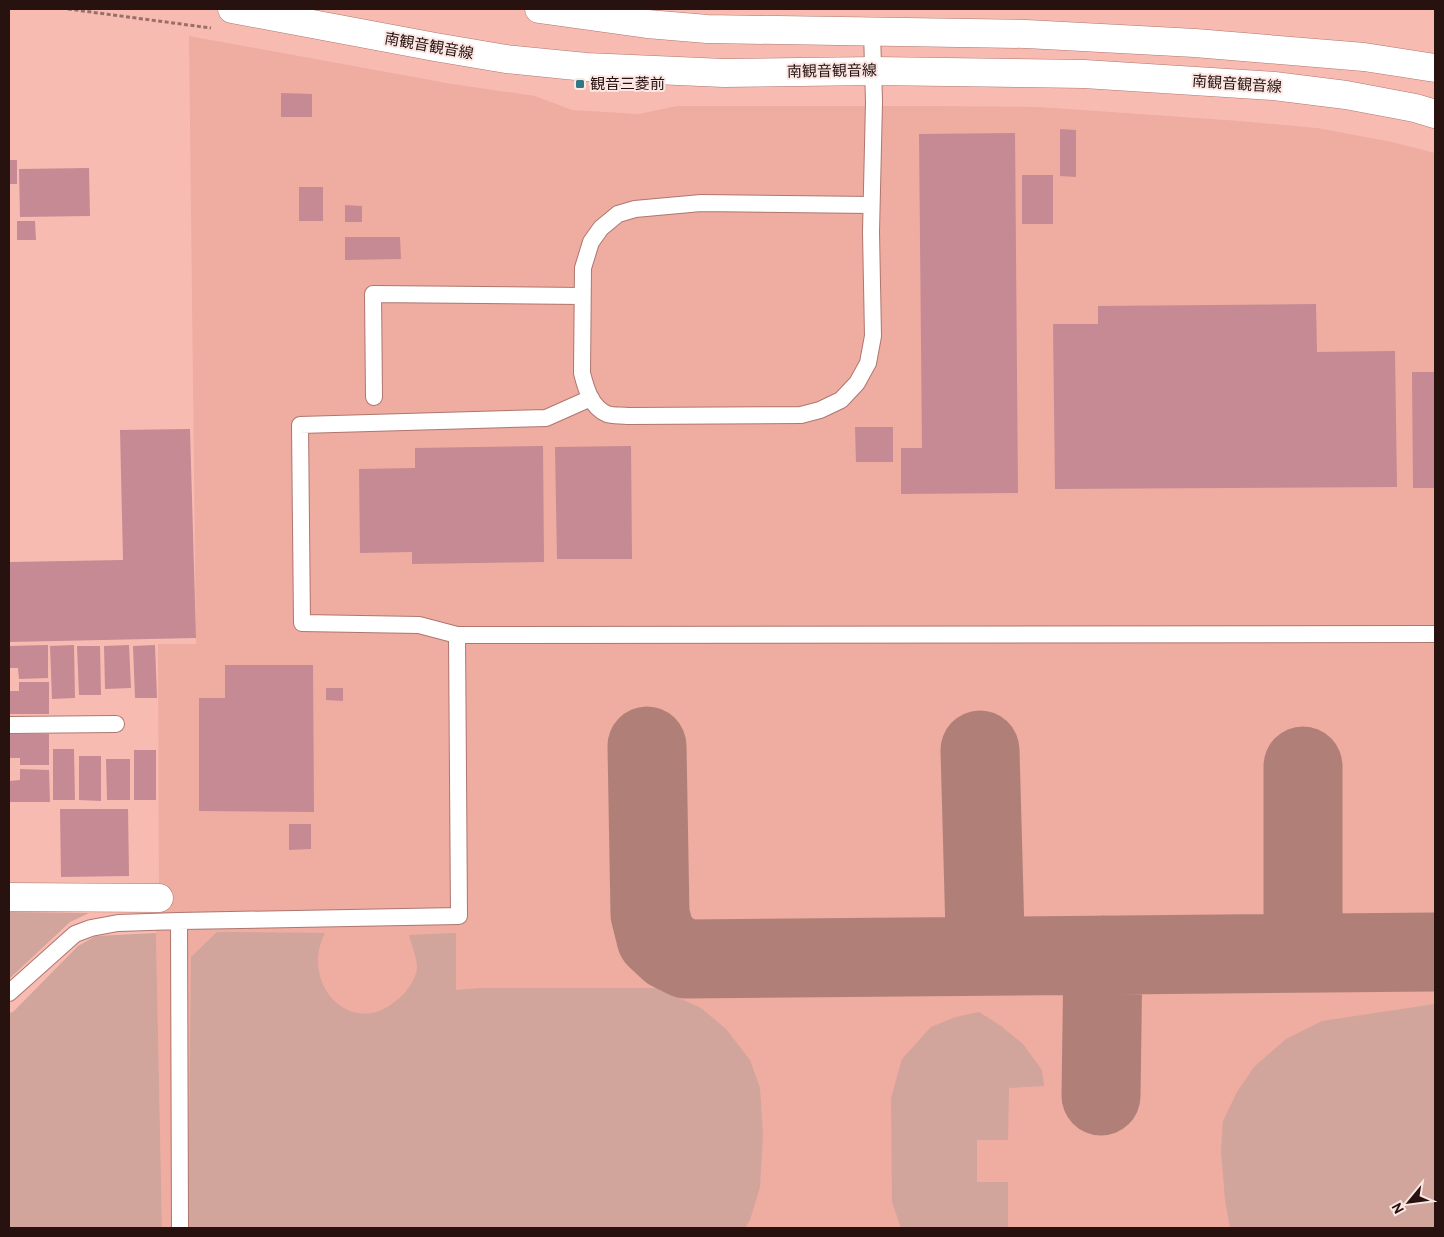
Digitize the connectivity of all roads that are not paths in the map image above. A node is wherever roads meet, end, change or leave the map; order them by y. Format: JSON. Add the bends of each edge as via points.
{"nodes":[{"id":1,"x":232,"y":9,"type":"edge"},
{"id":2,"x":539,"y":9,"type":"edge"},
{"id":3,"x":872,"y":31,"type":"junction"},
{"id":4,"x":1435,"y":68,"type":"edge"},
{"id":5,"x":874,"y":71,"type":"junction"},
{"id":6,"x":1435,"y":114,"type":"edge"},
{"id":7,"x":871,"y":204,"type":"junction"},
{"id":8,"x":582,"y":296,"type":"junction"},
{"id":9,"x":374,"y":397,"type":"dead end"},
{"id":10,"x":591,"y":398,"type":"junction"},
{"id":11,"x":1435,"y":634,"type":"edge"},
{"id":12,"x":457,"y":635,"type":"junction"},
{"id":13,"x":116,"y":724,"type":"dead end"},
{"id":14,"x":9,"y":725,"type":"edge"},
{"id":15,"x":9,"y":897,"type":"edge"},
{"id":16,"x":159,"y":898,"type":"dead end"},
{"id":17,"x":179,"y":921,"type":"junction"},
{"id":18,"x":9,"y":993,"type":"edge"},
{"id":19,"x":180,"y":1228,"type":"edge"}],
"edges":[{"from":1,"to":5,"type":"main road","name":"南観音観音線","via":[[444,48],[586,67],[724,73]]},
{"from":2,"to":3,"type":"main road","via":[[708,29]]},
{"from":3,"to":4,"type":"main road","via":[[1026,34],[1195,43],[1364,57]]},
{"from":3,"to":5,"type":"lane"},
{"from":5,"to":6,"type":"main road","name":"南観音観音線","via":[[1084,74],[1274,86],[1346,95]]},
{"from":5,"to":7,"type":"lane"},
{"from":7,"to":8,"type":"lane","via":[[701,203],[635,209],[618,214],[601,228],[591,242],[583,268]]},
{"from":7,"to":10,"type":"lane","via":[[873,336],[868,363],[841,400],[820,410],[801,414],[628,416],[608,414]]},
{"from":8,"to":9,"type":"lane","via":[[373,294]]},
{"from":8,"to":10,"type":"lane","via":[[582,373]]},
{"from":10,"to":12,"type":"lane","via":[[546,418],[300,425],[302,623],[418,625]]},
{"from":11,"to":12,"type":"lane"},
{"from":12,"to":17,"type":"lane","via":[[459,916]]},
{"from":13,"to":14,"type":"lane"},
{"from":15,"to":16,"type":"main road"},
{"from":17,"to":18,"type":"lane","via":[[118,923],[75,934]]},
{"from":17,"to":19,"type":"lane"}]}
